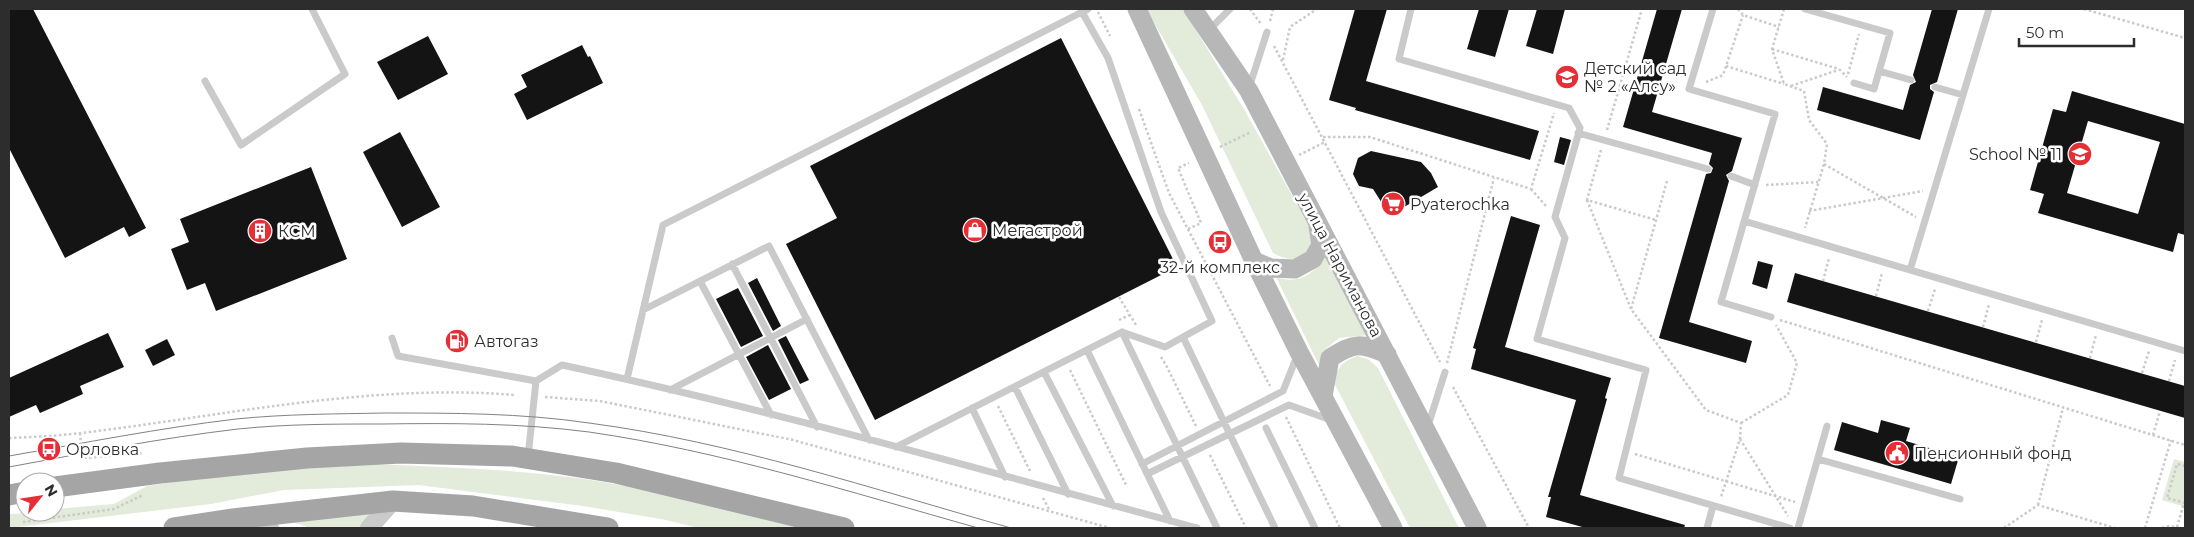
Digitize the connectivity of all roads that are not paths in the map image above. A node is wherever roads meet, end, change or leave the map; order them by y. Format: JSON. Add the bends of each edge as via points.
{"nodes":[{"id":1,"x":312,"y":9,"type":"edge"},
{"id":2,"x":1136,"y":9,"type":"edge"},
{"id":3,"x":1192,"y":9,"type":"edge"},
{"id":4,"x":1230,"y":9,"type":"edge"},
{"id":5,"x":1411,"y":9,"type":"edge"},
{"id":6,"x":1713,"y":9,"type":"edge"},
{"id":7,"x":1805,"y":9,"type":"edge"},
{"id":8,"x":1990,"y":9,"type":"edge"},
{"id":9,"x":1085,"y":10,"type":"edge"},
{"id":10,"x":1208,"y":31,"type":"junction"},
{"id":11,"x":1267,"y":32,"type":"road end"},
{"id":12,"x":1880,"y":71,"type":"junction"},
{"id":13,"x":1912,"y":80,"type":"dead end"},
{"id":14,"x":205,"y":81,"type":"dead end"},
{"id":15,"x":1854,"y":83,"type":"road end"},
{"id":16,"x":1935,"y":87,"type":"dead end"},
{"id":17,"x":1249,"y":91,"type":"junction"},
{"id":18,"x":1963,"y":95,"type":"junction"},
{"id":19,"x":1578,"y":133,"type":"junction"},
{"id":20,"x":1708,"y":169,"type":"dead end"},
{"id":21,"x":1731,"y":176,"type":"dead end"},
{"id":22,"x":1754,"y":185,"type":"junction"},
{"id":23,"x":1744,"y":220,"type":"junction"},
{"id":24,"x":1318,"y":222,"type":"junction"},
{"id":25,"x":1254,"y":261,"type":"junction"},
{"id":26,"x":732,"y":264,"type":"junction"},
{"id":27,"x":1910,"y":270,"type":"junction"},
{"id":28,"x":700,"y":281,"type":"junction"},
{"id":29,"x":643,"y":310,"type":"junction"},
{"id":30,"x":1771,"y":317,"type":"road end"},
{"id":31,"x":807,"y":319,"type":"junction"},
{"id":32,"x":1122,"y":332,"type":"junction"},
{"id":33,"x":1183,"y":337,"type":"junction"},
{"id":34,"x":392,"y":338,"type":"dead end"},
{"id":35,"x":771,"y":338,"type":"junction"},
{"id":36,"x":1087,"y":350,"type":"junction"},
{"id":37,"x":2181,"y":350,"type":"edge"},
{"id":38,"x":1299,"y":352,"type":"junction"},
{"id":39,"x":739,"y":354,"type":"junction"},
{"id":40,"x":1387,"y":354,"type":"junction"},
{"id":41,"x":1044,"y":372,"type":"junction"},
{"id":42,"x":1445,"y":372,"type":"road end"},
{"id":43,"x":627,"y":379,"type":"junction"},
{"id":44,"x":536,"y":381,"type":"junction"},
{"id":45,"x":1015,"y":387,"type":"junction"},
{"id":46,"x":670,"y":390,"type":"junction"},
{"id":47,"x":1323,"y":396,"type":"junction"},
{"id":48,"x":972,"y":408,"type":"junction"},
{"id":49,"x":771,"y":416,"type":"junction"},
{"id":50,"x":1336,"y":422,"type":"junction"},
{"id":51,"x":1224,"y":423,"type":"junction"},
{"id":52,"x":1827,"y":426,"type":"dead end"},
{"id":53,"x":817,"y":427,"type":"junction"},
{"id":54,"x":1266,"y":428,"type":"dead end"},
{"id":55,"x":1427,"y":431,"type":"junction"},
{"id":56,"x":1229,"y":434,"type":"junction"},
{"id":57,"x":869,"y":440,"type":"junction"},
{"id":58,"x":896,"y":447,"type":"junction"},
{"id":59,"x":1178,"y":447,"type":"junction"},
{"id":60,"x":1182,"y":456,"type":"junction"},
{"id":61,"x":528,"y":459,"type":"junction"},
{"id":62,"x":1818,"y":459,"type":"junction"},
{"id":63,"x":1142,"y":464,"type":"junction"},
{"id":64,"x":1147,"y":474,"type":"junction"},
{"id":65,"x":1005,"y":477,"type":"junction"},
{"id":66,"x":65,"y":486,"type":"edge"},
{"id":67,"x":1068,"y":494,"type":"junction"},
{"id":68,"x":1960,"y":499,"type":"dead end"},
{"id":69,"x":393,"y":501,"type":"junction"},
{"id":70,"x":1112,"y":506,"type":"junction"},
{"id":71,"x":1715,"y":506,"type":"junction"},
{"id":72,"x":233,"y":519,"type":"junction"},
{"id":73,"x":1170,"y":521,"type":"junction"},
{"id":74,"x":174,"y":528,"type":"edge"},
{"id":75,"x":270,"y":528,"type":"edge"},
{"id":76,"x":369,"y":528,"type":"edge"},
{"id":77,"x":608,"y":528,"type":"edge"},
{"id":78,"x":844,"y":528,"type":"edge"},
{"id":79,"x":1197,"y":528,"type":"edge"},
{"id":80,"x":1217,"y":528,"type":"edge"},
{"id":81,"x":1275,"y":528,"type":"edge"},
{"id":82,"x":1315,"y":528,"type":"edge"},
{"id":83,"x":1392,"y":528,"type":"edge"},
{"id":84,"x":1477,"y":528,"type":"edge"},
{"id":85,"x":1707,"y":528,"type":"edge"},
{"id":86,"x":1790,"y":528,"type":"edge"},
{"id":87,"x":1798,"y":528,"type":"edge"}],
"edges":[{"from":1,"to":14,"type":"lane","via":[[345,74],[241,145]]},
{"from":2,"to":25,"type":"main road"},
{"from":3,"to":10,"type":"main road","name":"улица Нариманова"},
{"from":4,"to":10,"type":"lane"},
{"from":5,"to":19,"type":"lane","via":[[1400,59],[1569,108],[1580,128]]},
{"from":6,"to":22,"type":"lane","via":[[1690,89],[1775,114]]},
{"from":7,"to":12,"type":"lane","via":[[1890,34]]},
{"from":8,"to":18,"type":"lane"},
{"from":9,"to":29,"type":"lane","via":[[663,225]]},
{"from":9,"to":33,"type":"lane","via":[[1108,58],[1161,212],[1212,321]]},
{"from":10,"to":17,"type":"main road","name":"улица Нариманова"},
{"from":11,"to":17,"type":"lane"},
{"from":12,"to":13,"type":"lane"},
{"from":12,"to":15,"type":"lane","via":[[1874,89]]},
{"from":16,"to":18,"type":"lane"},
{"from":17,"to":24,"type":"main road","name":"улица Нариманова"},
{"from":18,"to":27,"type":"lane"},
{"from":19,"to":20,"type":"lane"},
{"from":19,"to":71,"type":"lane","via":[[1555,217],[1565,238],[1537,339],[1646,370],[1619,478]]},
{"from":21,"to":22,"type":"lane"},
{"from":22,"to":23,"type":"lane"},
{"from":23,"to":27,"type":"lane"},
{"from":23,"to":30,"type":"lane","via":[[1721,302]]},
{"from":24,"to":25,"type":"main road","via":[[1321,246],[1313,259],[1295,269],[1271,268]]},
{"from":24,"to":40,"type":"main road","name":"улица Нариманова"},
{"from":25,"to":38,"type":"main road"},
{"from":26,"to":28,"type":"lane"},
{"from":26,"to":31,"type":"lane","via":[[769,246]]},
{"from":26,"to":35,"type":"lane"},
{"from":27,"to":37,"type":"lane"},
{"from":28,"to":29,"type":"lane"},
{"from":28,"to":39,"type":"lane"},
{"from":29,"to":43,"type":"lane"},
{"from":31,"to":35,"type":"lane"},
{"from":31,"to":57,"type":"lane"},
{"from":32,"to":33,"type":"lane","via":[[1165,347]]},
{"from":32,"to":36,"type":"lane"},
{"from":32,"to":59,"type":"lane"},
{"from":33,"to":51,"type":"lane"},
{"from":34,"to":44,"type":"lane","via":[[398,356]]},
{"from":35,"to":39,"type":"lane"},
{"from":35,"to":53,"type":"lane"},
{"from":36,"to":41,"type":"lane"},
{"from":36,"to":63,"type":"lane"},
{"from":38,"to":47,"type":"main road"},
{"from":38,"to":51,"type":"lane","via":[[1283,391]]},
{"from":39,"to":46,"type":"lane"},
{"from":39,"to":49,"type":"lane"},
{"from":40,"to":47,"type":"main road","via":[[1366,346],[1348,346],[1330,358]]},
{"from":40,"to":55,"type":"main road","name":"улица Нариманова"},
{"from":41,"to":45,"type":"lane"},
{"from":41,"to":70,"type":"lane"},
{"from":42,"to":55,"type":"lane"},
{"from":43,"to":44,"type":"lane","via":[[562,365]]},
{"from":43,"to":46,"type":"lane"},
{"from":44,"to":61,"type":"lane"},
{"from":45,"to":48,"type":"lane"},
{"from":45,"to":67,"type":"lane"},
{"from":46,"to":49,"type":"lane"},
{"from":47,"to":50,"type":"main road"},
{"from":48,"to":58,"type":"lane"},
{"from":48,"to":65,"type":"lane"},
{"from":49,"to":53,"type":"lane"},
{"from":50,"to":56,"type":"lane","via":[[1289,405]]},
{"from":50,"to":83,"type":"main road"},
{"from":51,"to":56,"type":"lane"},
{"from":51,"to":59,"type":"lane"},
{"from":52,"to":62,"type":"lane"},
{"from":53,"to":57,"type":"lane"},
{"from":54,"to":82,"type":"lane"},
{"from":55,"to":84,"type":"main road","name":"улица Нариманова"},
{"from":56,"to":60,"type":"lane"},
{"from":56,"to":81,"type":"lane"},
{"from":57,"to":58,"type":"lane"},
{"from":58,"to":65,"type":"lane"},
{"from":59,"to":60,"type":"lane"},
{"from":59,"to":63,"type":"lane"},
{"from":60,"to":64,"type":"lane"},
{"from":60,"to":80,"type":"lane"},
{"from":61,"to":66,"type":"main road","via":[[490,455],[401,454],[307,458]]},
{"from":61,"to":78,"type":"main road","via":[[616,473]]},
{"from":62,"to":68,"type":"lane"},
{"from":62,"to":87,"type":"lane"},
{"from":63,"to":64,"type":"lane"},
{"from":64,"to":73,"type":"lane"},
{"from":65,"to":67,"type":"lane"},
{"from":67,"to":70,"type":"lane"},
{"from":69,"to":72,"type":"main road"},
{"from":69,"to":76,"type":"street"},
{"from":69,"to":77,"type":"main road","via":[[473,506]]},
{"from":70,"to":73,"type":"lane"},
{"from":71,"to":85,"type":"lane"},
{"from":71,"to":86,"type":"lane"},
{"from":72,"to":74,"type":"main road"},
{"from":72,"to":75,"type":"street"},
{"from":73,"to":79,"type":"lane"}]}
